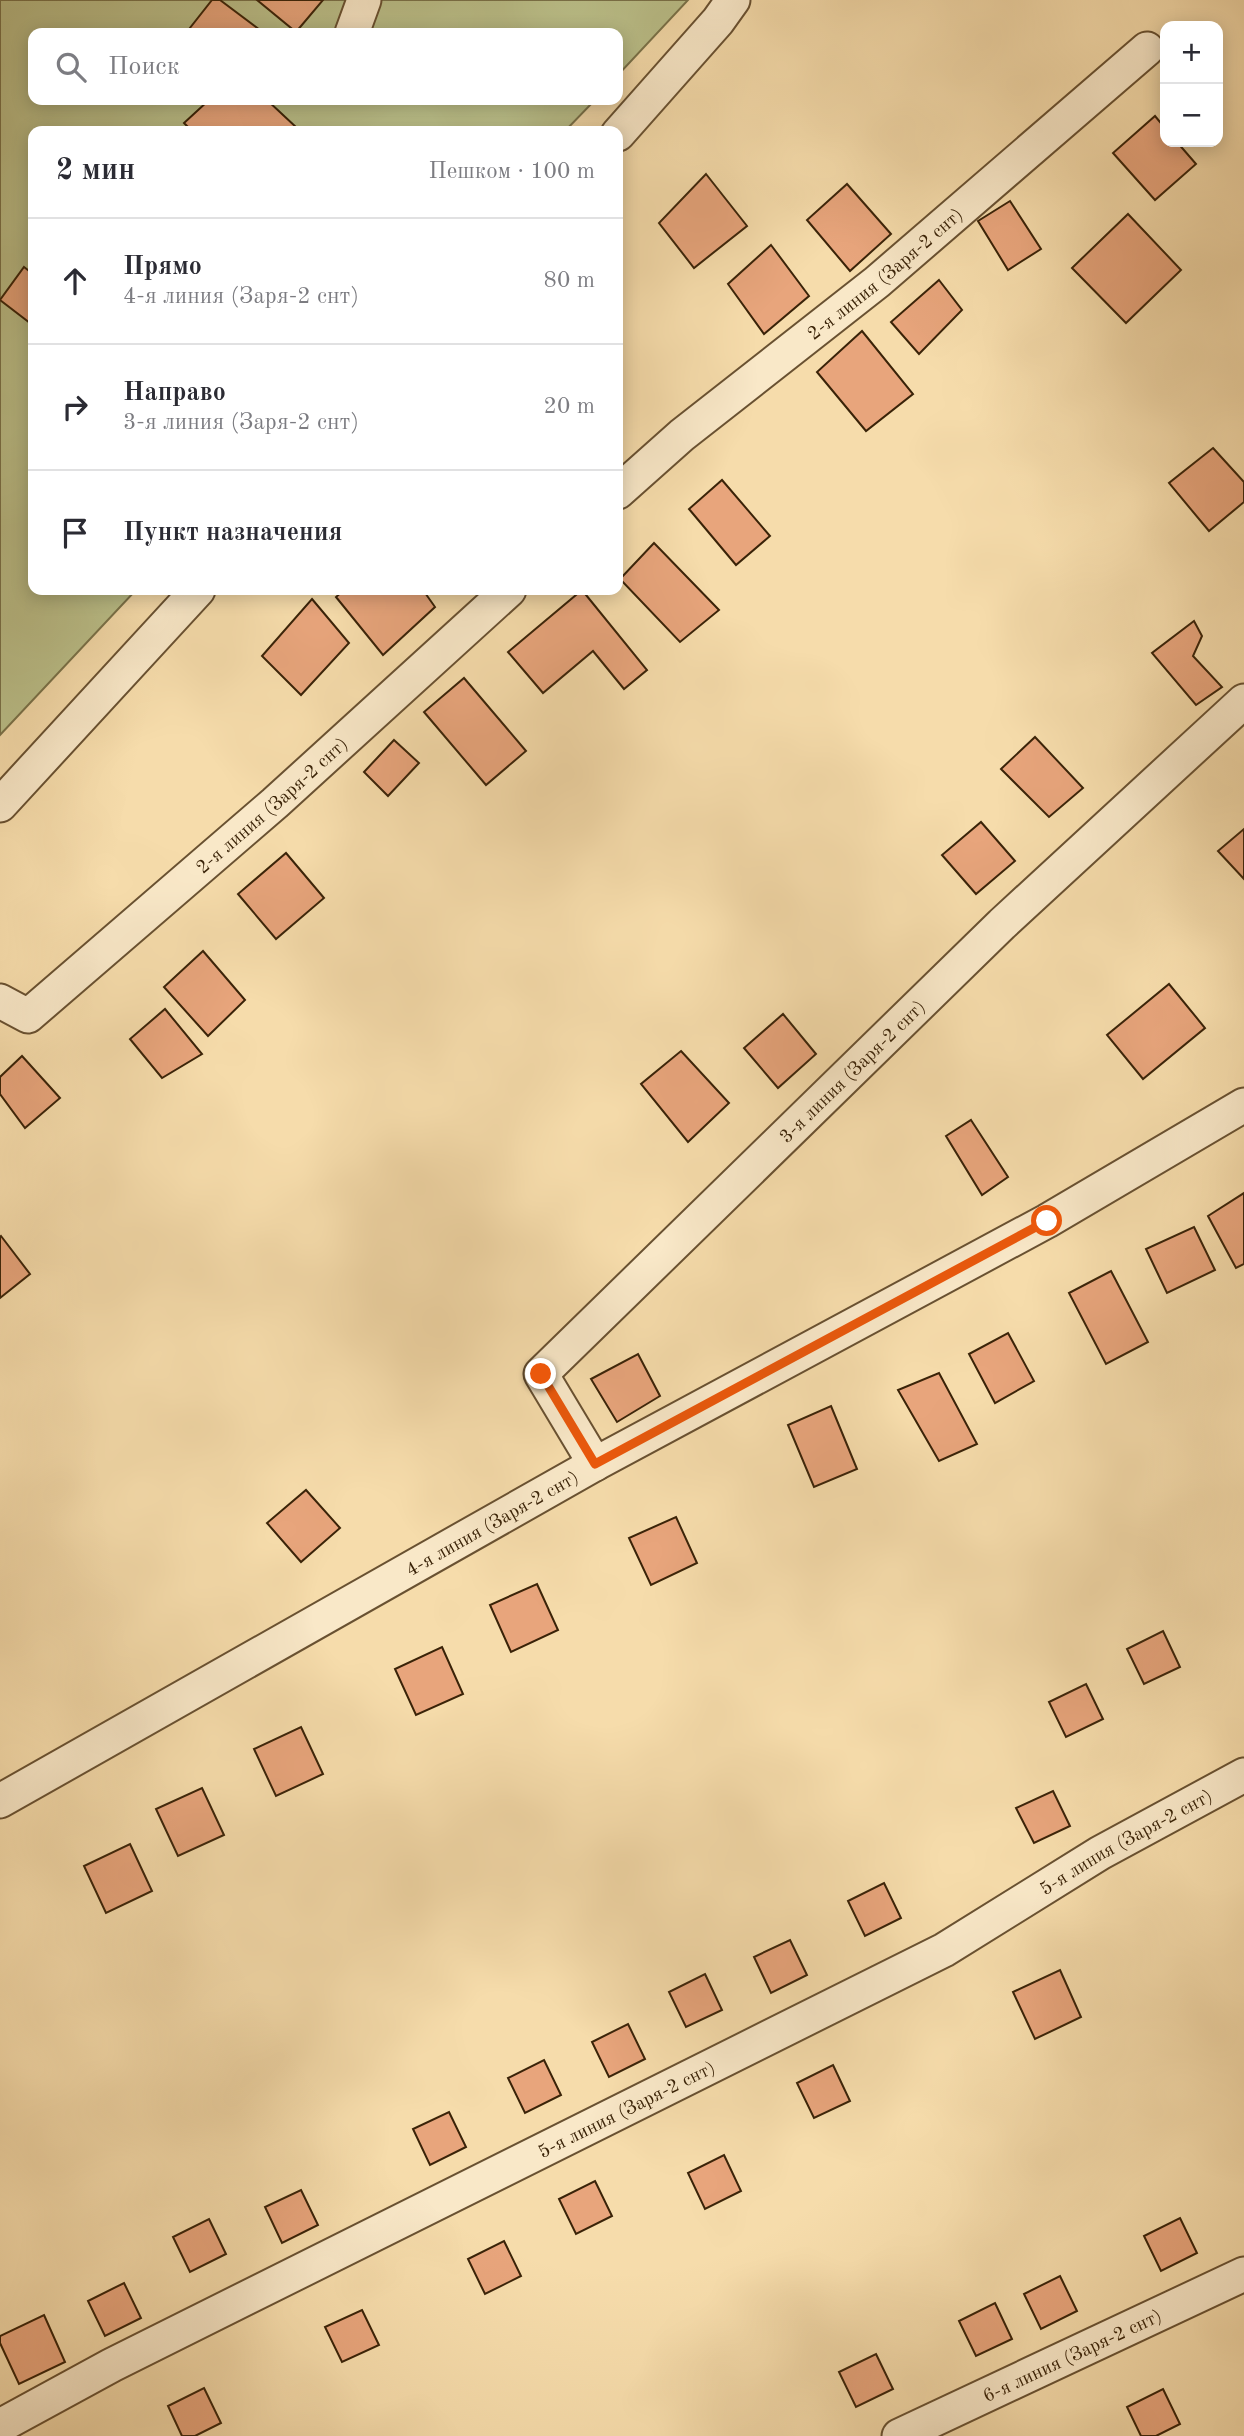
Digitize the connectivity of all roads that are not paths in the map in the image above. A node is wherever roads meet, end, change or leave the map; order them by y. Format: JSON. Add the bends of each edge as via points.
{"nodes":[{"id":1,"x":364,"y":0,"type":"edge"},
{"id":2,"x":733,"y":0,"type":"edge"},
{"id":3,"x":354,"y":28,"type":"edge"},
{"id":4,"x":1147,"y":49,"type":"dead end"},
{"id":5,"x":623,"y":128,"type":"edge"},
{"id":6,"x":623,"y":488,"type":"edge"},
{"id":7,"x":193,"y":595,"type":"edge"},
{"id":8,"x":504,"y":595,"type":"edge"},
{"id":9,"x":1244,"y":701,"type":"edge"},
{"id":10,"x":0,"y":805,"type":"edge"},
{"id":11,"x":14,"y":1009,"type":"edge"},
{"id":12,"x":1244,"y":1105,"type":"edge"},
{"id":13,"x":595,"y":1464,"type":"junction"},
{"id":14,"x":1244,"y":1775,"type":"edge"},
{"id":15,"x":0,"y":1801,"type":"edge"},
{"id":16,"x":1244,"y":2274,"type":"edge"},
{"id":17,"x":0,"y":2426,"type":"edge"},
{"id":18,"x":899,"y":2436,"type":"edge"}],
"edges":[{"from":1,"to":3,"type":"street"},
{"from":2,"to":5,"type":"street"},
{"from":4,"to":6,"type":"street","name":"2-я линия (Заря-2 снт)","via":[[877,282],[682,435]]},
{"from":7,"to":10,"type":"street"},
{"from":8,"to":11,"type":"street","name":"2-я линия (Заря-2 снт)","via":[[275,803]]},
{"from":9,"to":13,"type":"street","name":"3-я линия (Заря-2 снт)","via":[[1002,924],[541,1374]]},
{"from":12,"to":13,"type":"street","name":"4-я линия (Заря-2 снт)","via":[[1047,1221]]},
{"from":13,"to":15,"type":"street","name":"4-я линия (Заря-2 снт)"},
{"from":14,"to":17,"type":"street","name":"5-я линия (Заря-2 снт)","via":[[1100,1853],[944,1950],[124,2358]]},
{"from":16,"to":18,"type":"street","name":"6-я линия (Заря-2 снт)"}]}
